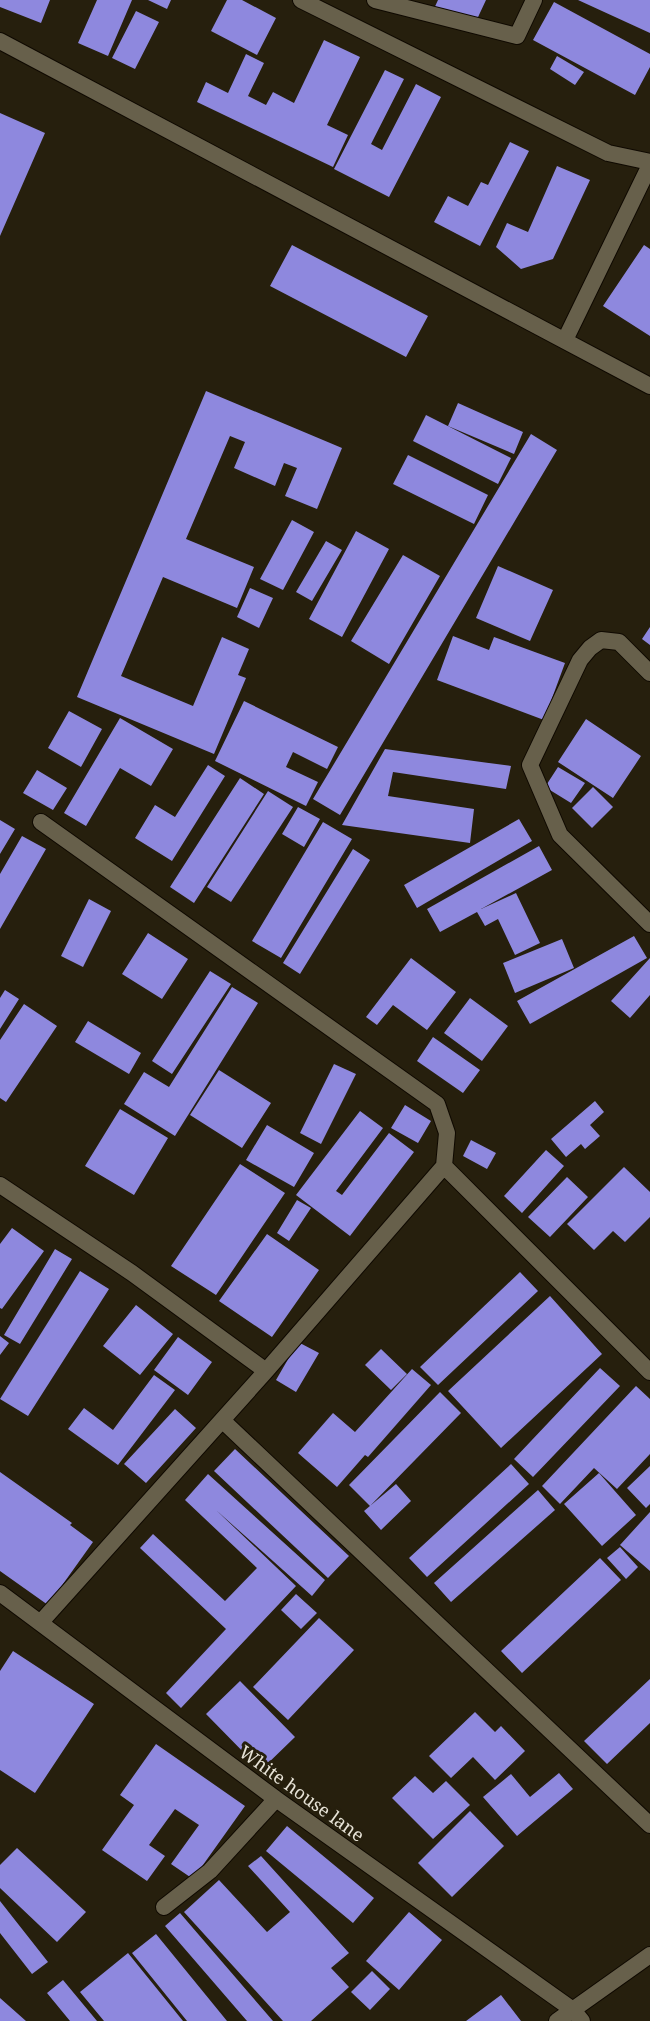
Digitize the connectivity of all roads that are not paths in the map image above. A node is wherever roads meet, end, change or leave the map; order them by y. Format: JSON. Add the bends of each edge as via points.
{"nodes":[{"id":1,"x":301,"y":0,"type":"edge"},
{"id":2,"x":375,"y":0,"type":"edge"},
{"id":3,"x":534,"y":0,"type":"edge"},
{"id":4,"x":0,"y":41,"type":"edge"},
{"id":5,"x":650,"y":164,"type":"edge"},
{"id":6,"x":565,"y":340,"type":"junction"},
{"id":7,"x":650,"y":386,"type":"edge"},
{"id":8,"x":650,"y":674,"type":"edge"},
{"id":9,"x":41,"y":822,"type":"dead end"},
{"id":10,"x":650,"y":924,"type":"edge"},
{"id":11,"x":444,"y":1166,"type":"junction"},
{"id":12,"x":0,"y":1185,"type":"edge"},
{"id":13,"x":266,"y":1371,"type":"junction"},
{"id":14,"x":650,"y":1372,"type":"edge"},
{"id":15,"x":222,"y":1420,"type":"junction"},
{"id":16,"x":0,"y":1593,"type":"edge"},
{"id":17,"x":41,"y":1622,"type":"junction"},
{"id":18,"x":276,"y":1799,"type":"junction"},
{"id":19,"x":650,"y":1825,"type":"edge"},
{"id":20,"x":164,"y":1907,"type":"dead end"},
{"id":21,"x":650,"y":1955,"type":"edge"},
{"id":22,"x":578,"y":2016,"type":"edge"},
{"id":23,"x":557,"y":2021,"type":"edge"}],
"edges":[{"from":1,"to":5,"type":"street","via":[[608,153]]},
{"from":2,"to":3,"type":"street","via":[[517,36]]},
{"from":4,"to":6,"type":"street"},
{"from":5,"to":6,"type":"street"},
{"from":6,"to":7,"type":"street"},
{"from":8,"to":10,"type":"street","via":[[619,642],[601,640],[590,648],[580,660],[530,765],[560,835]]},
{"from":9,"to":11,"type":"street","via":[[437,1104],[447,1133]]},
{"from":11,"to":13,"type":"street"},
{"from":11,"to":14,"type":"street"},
{"from":12,"to":13,"type":"street","via":[[132,1273]]},
{"from":13,"to":15,"type":"street"},
{"from":15,"to":17,"type":"street"},
{"from":15,"to":19,"type":"street"},
{"from":16,"to":17,"type":"street","name":"White house lane"},
{"from":17,"to":18,"type":"street","name":"White house lane"},
{"from":18,"to":20,"type":"street","via":[[210,1871]]},
{"from":18,"to":22,"type":"street","name":"White house lane"},
{"from":21,"to":22,"type":"street"},
{"from":22,"to":23,"type":"street"}]}
